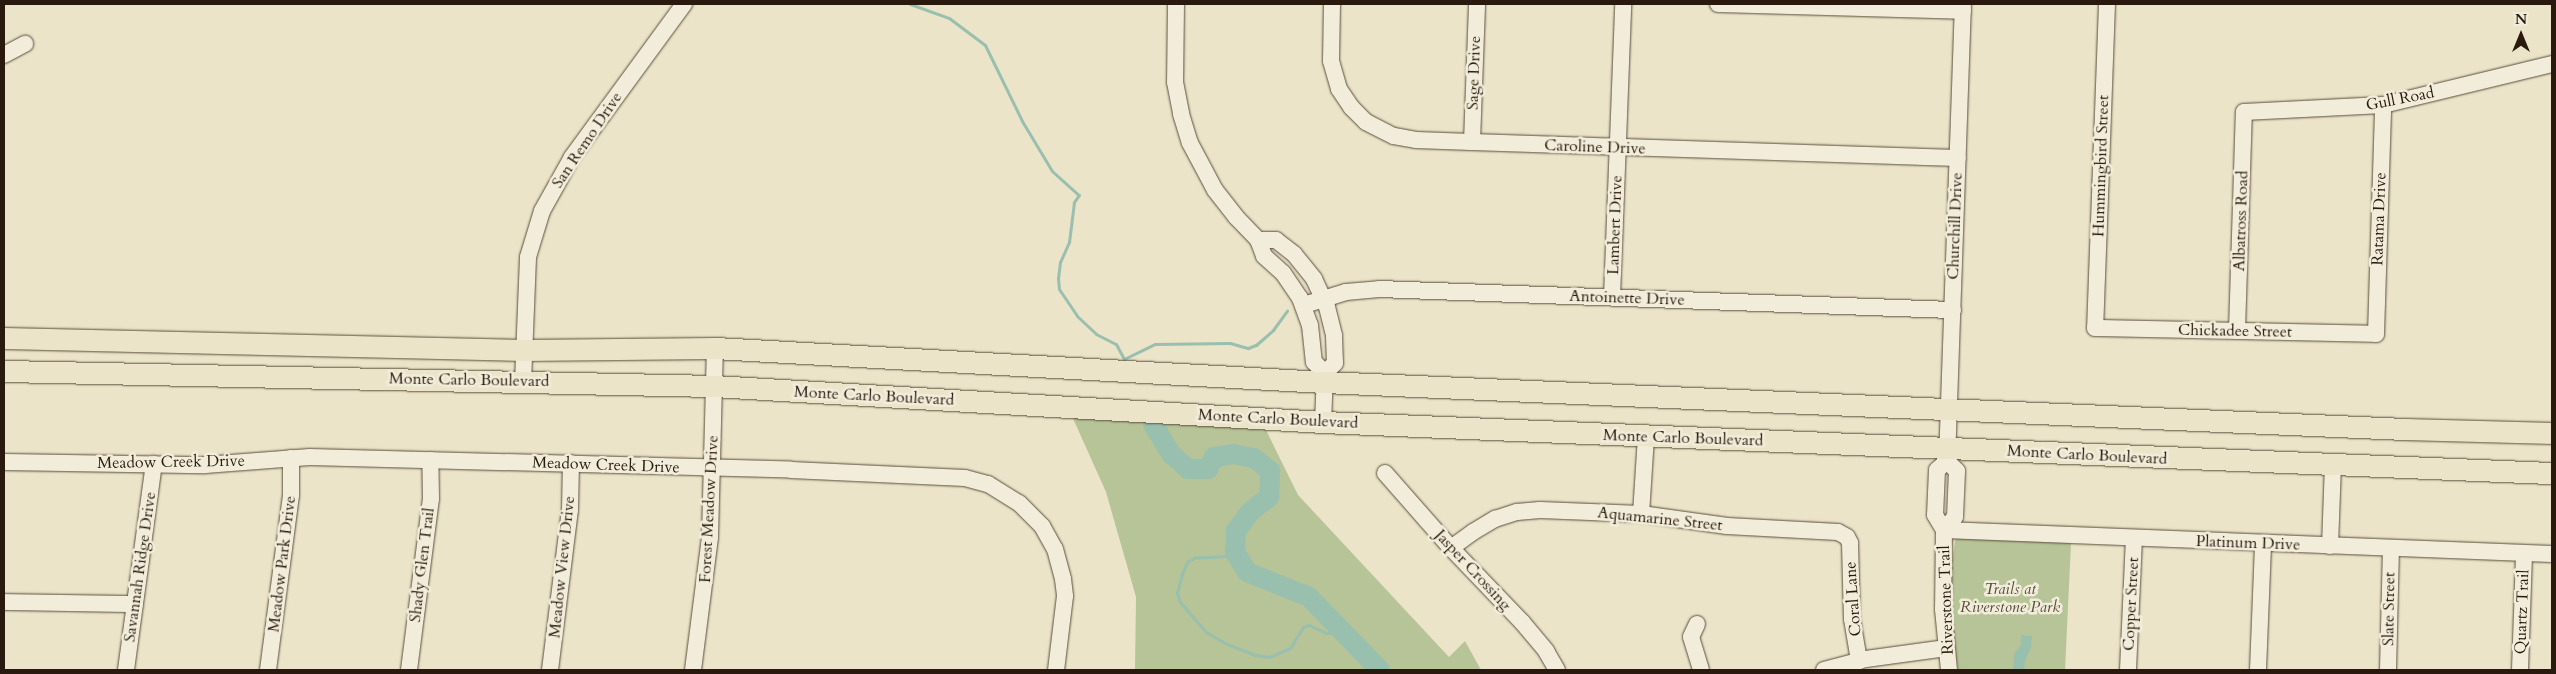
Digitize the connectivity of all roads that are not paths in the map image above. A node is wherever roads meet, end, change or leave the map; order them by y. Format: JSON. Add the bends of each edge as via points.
{"nodes":[{"id":1,"x":684,"y":4,"type":"edge"},
{"id":2,"x":1176,"y":4,"type":"edge"},
{"id":3,"x":1332,"y":4,"type":"edge"},
{"id":4,"x":1477,"y":4,"type":"edge"},
{"id":5,"x":1623,"y":4,"type":"edge"},
{"id":6,"x":1718,"y":4,"type":"edge"},
{"id":7,"x":2108,"y":4,"type":"edge"},
{"id":8,"x":1963,"y":7,"type":"edge"},
{"id":9,"x":24,"y":44,"type":"dead end"},
{"id":10,"x":4,"y":55,"type":"edge"},
{"id":11,"x":2552,"y":64,"type":"edge"},
{"id":12,"x":2382,"y":105,"type":"junction"},
{"id":13,"x":2244,"y":112,"type":"joint"},
{"id":14,"x":1472,"y":142,"type":"junction"},
{"id":15,"x":1618,"y":148,"type":"junction"},
{"id":16,"x":1958,"y":158,"type":"junction"},
{"id":17,"x":1258,"y":240,"type":"junction"},
{"id":18,"x":1612,"y":297,"type":"junction"},
{"id":19,"x":1324,"y":298,"type":"junction"},
{"id":20,"x":1304,"y":305,"type":"junction"},
{"id":21,"x":1953,"y":310,"type":"junction"},
{"id":22,"x":2095,"y":328,"type":"joint"},
{"id":23,"x":2237,"y":331,"type":"junction"},
{"id":24,"x":2376,"y":334,"type":"joint"},
{"id":25,"x":4,"y":338,"type":"edge"},
{"id":26,"x":715,"y":348,"type":"junction"},
{"id":27,"x":523,"y":350,"type":"junction"},
{"id":28,"x":4,"y":371,"type":"edge"},
{"id":29,"x":1325,"y":377,"type":"junction"},
{"id":30,"x":523,"y":382,"type":"junction"},
{"id":31,"x":714,"y":386,"type":"junction"},
{"id":32,"x":1949,"y":410,"type":"junction"},
{"id":33,"x":1322,"y":422,"type":"junction"},
{"id":34,"x":2552,"y":433,"type":"edge"},
{"id":35,"x":1646,"y":436,"type":"junction"},
{"id":36,"x":1947,"y":455,"type":"junction"},
{"id":37,"x":291,"y":458,"type":"junction"},
{"id":38,"x":430,"y":460,"type":"junction"},
{"id":39,"x":4,"y":462,"type":"edge"},
{"id":40,"x":571,"y":463,"type":"junction"},
{"id":41,"x":154,"y":464,"type":"junction"},
{"id":42,"x":2333,"y":466,"type":"junction"},
{"id":43,"x":713,"y":468,"type":"junction"},
{"id":44,"x":1385,"y":472,"type":"dead end"},
{"id":45,"x":2552,"y":473,"type":"edge"},
{"id":46,"x":1641,"y":514,"type":"junction"},
{"id":47,"x":1944,"y":530,"type":"junction"},
{"id":48,"x":1847,"y":537,"type":"joint"},
{"id":49,"x":2134,"y":538,"type":"junction"},
{"id":50,"x":2263,"y":543,"type":"junction"},
{"id":51,"x":2330,"y":546,"type":"junction"},
{"id":52,"x":1451,"y":548,"type":"junction"},
{"id":53,"x":2391,"y":548,"type":"junction"},
{"id":54,"x":2524,"y":554,"type":"junction"},
{"id":55,"x":2552,"y":554,"type":"edge"},
{"id":56,"x":4,"y":602,"type":"edge"},
{"id":57,"x":135,"y":604,"type":"junction"},
{"id":58,"x":1697,"y":624,"type":"dead end"},
{"id":59,"x":1946,"y":648,"type":"junction"},
{"id":60,"x":1859,"y":661,"type":"junction"},
{"id":61,"x":126,"y":670,"type":"edge"},
{"id":62,"x":268,"y":670,"type":"edge"},
{"id":63,"x":409,"y":670,"type":"edge"},
{"id":64,"x":550,"y":670,"type":"edge"},
{"id":65,"x":693,"y":670,"type":"edge"},
{"id":66,"x":1056,"y":670,"type":"edge"},
{"id":67,"x":1557,"y":670,"type":"edge"},
{"id":68,"x":1701,"y":670,"type":"edge"},
{"id":69,"x":1824,"y":670,"type":"edge"},
{"id":70,"x":1949,"y":670,"type":"edge"},
{"id":71,"x":2128,"y":670,"type":"edge"},
{"id":72,"x":2258,"y":670,"type":"edge"},
{"id":73,"x":2388,"y":670,"type":"edge"},
{"id":74,"x":2520,"y":670,"type":"edge"}],
"edges":[{"from":1,"to":27,"type":"street","name":"San Remo Drive","via":[[572,157],[542,211],[528,257]]},
{"from":2,"to":17,"type":"street","via":[[1175,82],[1190,144],[1215,190]]},
{"from":3,"to":14,"type":"street","name":"Caroline Drive","via":[[1330,50],[1333,71],[1345,99],[1358,114],[1374,128],[1394,136]]},
{"from":4,"to":14,"type":"street","name":"Sage Drive"},
{"from":5,"to":15,"type":"street","name":"Lambert Drive"},
{"from":6,"to":8,"type":"street"},
{"from":7,"to":22,"type":"street","name":"Hummingbird Street"},
{"from":8,"to":16,"type":"street","name":"Churchill Drive"},
{"from":9,"to":10,"type":"street"},
{"from":11,"to":12,"type":"street","name":"Gull Road"},
{"from":12,"to":13,"type":"street","name":"Gull Road"},
{"from":12,"to":24,"type":"street","name":"Ratama Drive"},
{"from":13,"to":23,"type":"street","name":"Albatross Road"},
{"from":14,"to":15,"type":"street","name":"Caroline Drive"},
{"from":15,"to":16,"type":"street","name":"Caroline Drive"},
{"from":15,"to":18,"type":"street","name":"Lambert Drive"},
{"from":16,"to":21,"type":"street","name":"Churchill Drive"},
{"from":17,"to":19,"type":"street","via":[[1276,240],[1294,254],[1307,268]]},
{"from":17,"to":20,"type":"street","via":[[1264,256],[1283,273]]},
{"from":18,"to":19,"type":"street","name":"Antoinette Drive","via":[[1367,289]]},
{"from":18,"to":21,"type":"street","name":"Antoinette Drive"},
{"from":19,"to":20,"type":"street","name":"Antoinette Drive"},
{"from":19,"to":29,"type":"street","via":[[1333,326],[1335,349],[1335,363]]},
{"from":20,"to":29,"type":"street","via":[[1312,334],[1314,362]]},
{"from":21,"to":32,"type":"street","name":"Churchill Drive"},
{"from":22,"to":23,"type":"street","name":"Chickadee Street"},
{"from":23,"to":24,"type":"street","name":"Chickadee Street"},
{"from":25,"to":27,"type":"main road","name":"Monte Carlo Boulevard"},
{"from":26,"to":27,"type":"main road","name":"Monte Carlo Boulevard"},
{"from":26,"to":29,"type":"main road","name":"Monte Carlo Boulevard"},
{"from":26,"to":31,"type":"street","name":"Forest Meadow Drive"},
{"from":27,"to":30,"type":"street","name":"San Remo Drive"},
{"from":28,"to":30,"type":"main road","name":"Monte Carlo Boulevard"},
{"from":29,"to":32,"type":"main road","name":"Monte Carlo Boulevard"},
{"from":29,"to":33,"type":"street"},
{"from":30,"to":31,"type":"main road","name":"Monte Carlo Boulevard"},
{"from":31,"to":33,"type":"main road","name":"Monte Carlo Boulevard"},
{"from":31,"to":43,"type":"street","name":"Forest Meadow Drive"},
{"from":32,"to":34,"type":"main road","name":"Monte Carlo Boulevard"},
{"from":32,"to":36,"type":"street","name":"Churchill Drive"},
{"from":33,"to":35,"type":"main road","name":"Monte Carlo Boulevard"},
{"from":35,"to":36,"type":"main road","name":"Monte Carlo Boulevard"},
{"from":35,"to":46,"type":"street"},
{"from":36,"to":42,"type":"main road","name":"Monte Carlo Boulevard"},
{"from":36,"to":47,"type":"street","name":"Riverstone Trail","via":[[1957,471],[1955,517]]},
{"from":37,"to":38,"type":"street","name":"Meadow Creek Drive"},
{"from":37,"to":41,"type":"street","name":"Meadow Creek Drive","via":[[205,465]]},
{"from":37,"to":62,"type":"street","name":"Meadow Park Drive","via":[[291,495]]},
{"from":38,"to":40,"type":"street","name":"Meadow Creek Drive"},
{"from":38,"to":63,"type":"street","name":"Shady Glen Trail","via":[[431,499]]},
{"from":39,"to":41,"type":"street","name":"Meadow Creek Drive"},
{"from":40,"to":43,"type":"street","name":"Meadow Creek Drive"},
{"from":40,"to":64,"type":"street","name":"Meadow View Drive","via":[[570,510]]},
{"from":41,"to":57,"type":"street","name":"Savannah Ridge Drive"},
{"from":42,"to":45,"type":"main road","name":"Monte Carlo Boulevard"},
{"from":42,"to":51,"type":"street"},
{"from":43,"to":65,"type":"street","name":"Forest Meadow Drive","via":[[709,553]]},
{"from":43,"to":66,"type":"street","name":"Meadow Creek Drive","via":[[952,476],[976,480],[1004,493],[1028,510],[1042,526],[1058,558],[1064,604]]},
{"from":44,"to":52,"type":"street","name":"Jasper Crossing"},
{"from":46,"to":48,"type":"street","name":"Aquamarine Street","via":[[1727,526],[1824,530]]},
{"from":46,"to":52,"type":"street","name":"Aquamarine Street","via":[[1517,512],[1480,528]]},
{"from":47,"to":49,"type":"street","name":"Platinum Drive"},
{"from":47,"to":59,"type":"street","name":"Riverstone Trail","via":[[1942,586]]},
{"from":48,"to":60,"type":"street","name":"Coral Lane","via":[[1850,543],[1852,619]]},
{"from":49,"to":50,"type":"street","name":"Platinum Drive"},
{"from":49,"to":71,"type":"street","name":"Copper Street"},
{"from":50,"to":51,"type":"street","name":"Platinum Drive"},
{"from":50,"to":72,"type":"street"},
{"from":51,"to":53,"type":"street","name":"Platinum Drive"},
{"from":52,"to":67,"type":"street","name":"Jasper Crossing","via":[[1522,622]]},
{"from":53,"to":54,"type":"street","name":"Platinum Drive"},
{"from":53,"to":73,"type":"street","name":"Slate Street"},
{"from":54,"to":55,"type":"street","name":"Platinum Drive"},
{"from":54,"to":74,"type":"street","name":"Quartz Trail"},
{"from":56,"to":57,"type":"street"},
{"from":57,"to":61,"type":"street","name":"Savannah Ridge Drive"},
{"from":58,"to":68,"type":"street","via":[[1691,637]]},
{"from":59,"to":60,"type":"street"},
{"from":59,"to":70,"type":"street","name":"Riverstone Trail"},
{"from":60,"to":69,"type":"street"}]}
